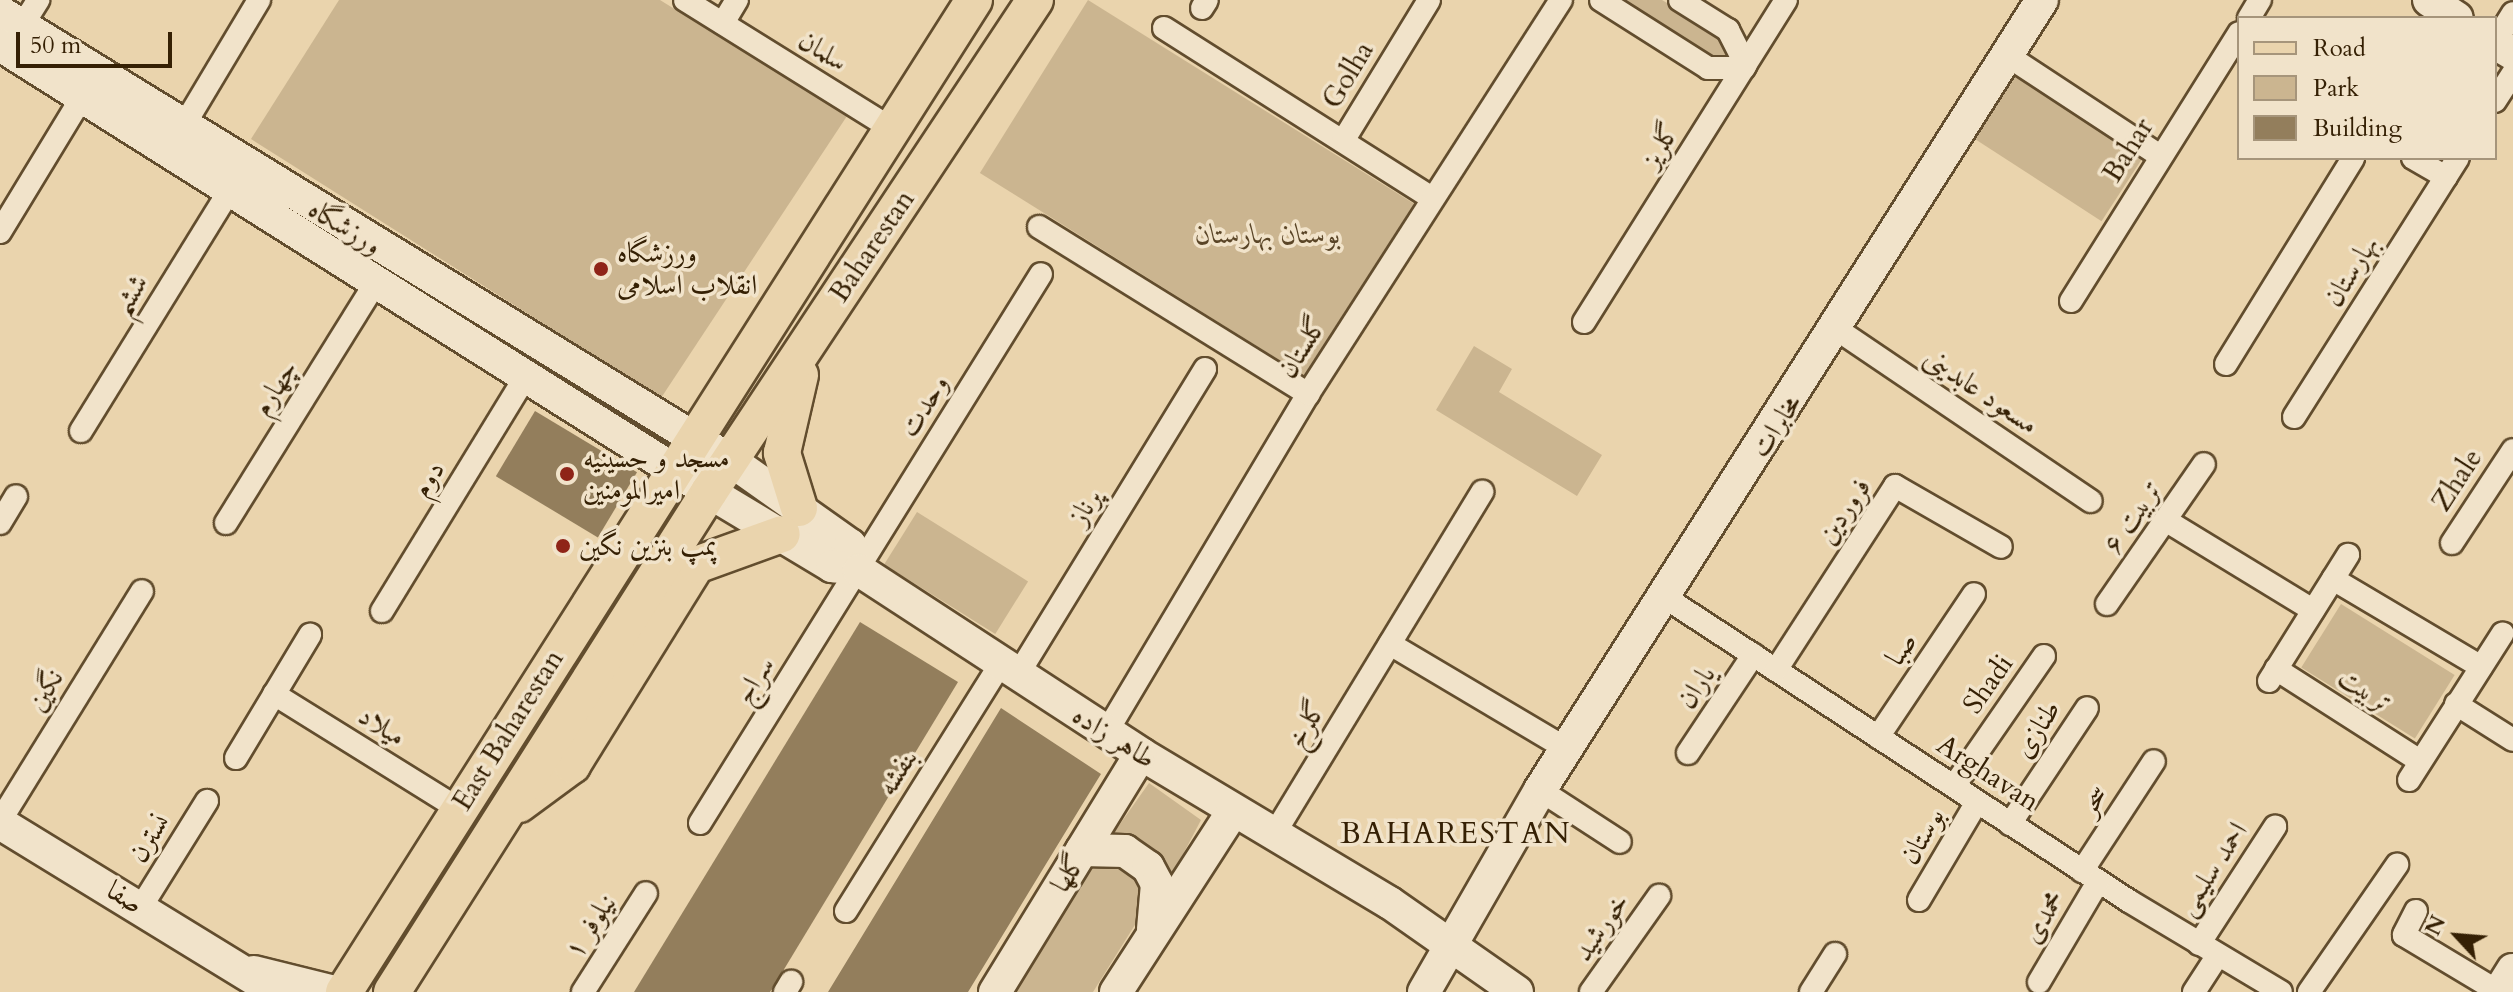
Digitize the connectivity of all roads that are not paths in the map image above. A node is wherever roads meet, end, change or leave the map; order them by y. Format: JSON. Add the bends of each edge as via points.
{"nodes":[{"id":1,"x":259,"y":0,"type":"edge"},
{"id":2,"x":685,"y":0,"type":"edge"},
{"id":3,"x":737,"y":0,"type":"edge"},
{"id":4,"x":974,"y":0,"type":"edge"},
{"id":5,"x":1035,"y":0,"type":"edge"},
{"id":6,"x":1429,"y":0,"type":"edge"},
{"id":7,"x":1561,"y":0,"type":"edge"},
{"id":8,"x":1601,"y":0,"type":"edge"},
{"id":9,"x":1680,"y":0,"type":"edge"},
{"id":10,"x":1786,"y":0,"type":"edge"},
{"id":11,"x":2042,"y":0,"type":"edge"},
{"id":12,"x":2429,"y":0,"type":"edge"},
{"id":13,"x":2513,"y":13,"type":"edge"},
{"id":14,"x":2454,"y":16,"type":"edge"},
{"id":15,"x":15,"y":21,"type":"edge"},
{"id":16,"x":723,"y":23,"type":"junction"},
{"id":17,"x":1164,"y":28,"type":"dead end"},
{"id":18,"x":2237,"y":36,"type":"edge"},
{"id":19,"x":2497,"y":39,"type":"edge"},
{"id":20,"x":2008,"y":56,"type":"junction"},
{"id":21,"x":1745,"y":66,"type":"junction"},
{"id":22,"x":2513,"y":73,"type":"edge"},
{"id":23,"x":82,"y":97,"type":"junction"},
{"id":24,"x":2497,"y":98,"type":"edge"},
{"id":25,"x":183,"y":127,"type":"junction"},
{"id":26,"x":889,"y":127,"type":"junction"},
{"id":27,"x":1343,"y":141,"type":"junction"},
{"id":28,"x":2159,"y":155,"type":"junction"},
{"id":29,"x":2352,"y":160,"type":"edge"},
{"id":30,"x":2416,"y":160,"type":"edge"},
{"id":31,"x":2457,"y":160,"type":"edge"},
{"id":32,"x":2446,"y":177,"type":"junction"},
{"id":33,"x":229,"y":191,"type":"junction"},
{"id":34,"x":1432,"y":198,"type":"junction"},
{"id":35,"x":1039,"y":227,"type":"dead end"},
{"id":36,"x":0,"y":232,"type":"edge"},
{"id":37,"x":1041,"y":274,"type":"dead end"},
{"id":38,"x":375,"y":284,"type":"junction"},
{"id":39,"x":2071,"y":301,"type":"dead end"},
{"id":40,"x":1584,"y":322,"type":"dead end"},
{"id":41,"x":818,"y":327,"type":"junction"},
{"id":42,"x":1838,"y":330,"type":"junction"},
{"id":43,"x":2226,"y":364,"type":"dead end"},
{"id":44,"x":1205,"y":369,"type":"dead end"},
{"id":45,"x":525,"y":378,"type":"junction"},
{"id":46,"x":1308,"y":394,"type":"junction"},
{"id":47,"x":2294,"y":417,"type":"dead end"},
{"id":48,"x":81,"y":431,"type":"dead end"},
{"id":49,"x":693,"y":437,"type":"junction"},
{"id":50,"x":2513,"y":450,"type":"edge"},
{"id":51,"x":730,"y":460,"type":"junction"},
{"id":52,"x":2204,"y":464,"type":"dead end"},
{"id":53,"x":673,"y":469,"type":"junction"},
{"id":54,"x":709,"y":492,"type":"junction"},
{"id":55,"x":1482,"y":492,"type":"dead end"},
{"id":56,"x":16,"y":496,"type":"dead end"},
{"id":57,"x":2091,"y":501,"type":"dead end"},
{"id":58,"x":791,"y":521,"type":"junction"},
{"id":59,"x":2167,"y":521,"type":"junction"},
{"id":60,"x":0,"y":523,"type":"edge"},
{"id":61,"x":226,"y":523,"type":"dead end"},
{"id":62,"x":2452,"y":543,"type":"dead end"},
{"id":63,"x":2001,"y":547,"type":"dead end"},
{"id":64,"x":2348,"y":555,"type":"dead end"},
{"id":65,"x":859,"y":570,"type":"junction"},
{"id":66,"x":2333,"y":579,"type":"junction"},
{"id":67,"x":142,"y":591,"type":"dead end"},
{"id":68,"x":1974,"y":594,"type":"dead end"},
{"id":69,"x":1666,"y":598,"type":"junction"},
{"id":70,"x":2107,"y":604,"type":"dead end"},
{"id":71,"x":2313,"y":610,"type":"junction"},
{"id":72,"x":382,"y":611,"type":"dead end"},
{"id":73,"x":2503,"y":633,"type":"dead end"},
{"id":74,"x":310,"y":635,"type":"dead end"},
{"id":75,"x":1390,"y":644,"type":"junction"},
{"id":76,"x":1753,"y":655,"type":"junction"},
{"id":77,"x":2044,"y":656,"type":"dead end"},
{"id":78,"x":2481,"y":667,"type":"junction"},
{"id":79,"x":1008,"y":670,"type":"junction"},
{"id":80,"x":1776,"y":670,"type":"junction"},
{"id":81,"x":274,"y":694,"type":"junction"},
{"id":82,"x":2456,"y":704,"type":"junction"},
{"id":83,"x":2087,"y":708,"type":"dead end"},
{"id":84,"x":1106,"y":733,"type":"junction"},
{"id":85,"x":1878,"y":737,"type":"junction"},
{"id":86,"x":2513,"y":740,"type":"edge"},
{"id":87,"x":1567,"y":749,"type":"junction"},
{"id":88,"x":1688,"y":753,"type":"dead end"},
{"id":89,"x":1141,"y":754,"type":"junction"},
{"id":90,"x":236,"y":758,"type":"dead end"},
{"id":91,"x":2154,"y":761,"type":"dead end"},
{"id":92,"x":1954,"y":786,"type":"junction"},
{"id":93,"x":1540,"y":790,"type":"junction"},
{"id":94,"x":207,"y":801,"type":"dead end"},
{"id":95,"x":1977,"y":802,"type":"junction"},
{"id":96,"x":459,"y":809,"type":"junction"},
{"id":97,"x":1233,"y":811,"type":"junction"},
{"id":98,"x":501,"y":816,"type":"junction"},
{"id":99,"x":0,"y":822,"type":"edge"},
{"id":100,"x":700,"y":823,"type":"dead end"},
{"id":101,"x":2010,"y":824,"type":"junction"},
{"id":102,"x":2275,"y":827,"type":"dead end"},
{"id":103,"x":1273,"y":836,"type":"junction"},
{"id":104,"x":1620,"y":842,"type":"dead end"},
{"id":105,"x":1082,"y":850,"type":"junction"},
{"id":106,"x":2397,"y":865,"type":"dead end"},
{"id":107,"x":2090,"y":876,"type":"junction"},
{"id":108,"x":646,"y":893,"type":"dead end"},
{"id":109,"x":1659,"y":896,"type":"dead end"},
{"id":110,"x":1919,"y":900,"type":"dead end"},
{"id":111,"x":141,"y":907,"type":"junction"},
{"id":112,"x":846,"y":911,"type":"dead end"},
{"id":113,"x":2416,"y":911,"type":"dead end"},
{"id":114,"x":1152,"y":933,"type":"junction"},
{"id":115,"x":1443,"y":947,"type":"junction"},
{"id":116,"x":2209,"y":949,"type":"junction"},
{"id":117,"x":1835,"y":954,"type":"dead end"},
{"id":118,"x":2513,"y":970,"type":"edge"},
{"id":119,"x":251,"y":971,"type":"junction"},
{"id":120,"x":2039,"y":982,"type":"dead end"},
{"id":121,"x":1514,"y":990,"type":"edge"},
{"id":122,"x":276,"y":992,"type":"edge"},
{"id":123,"x":334,"y":992,"type":"edge"},
{"id":124,"x":344,"y":992,"type":"edge"},
{"id":125,"x":392,"y":992,"type":"edge"},
{"id":126,"x":583,"y":992,"type":"edge"},
{"id":127,"x":995,"y":992,"type":"edge"},
{"id":128,"x":1116,"y":992,"type":"edge"},
{"id":129,"x":1407,"y":992,"type":"edge"},
{"id":130,"x":1424,"y":992,"type":"edge"},
{"id":131,"x":1591,"y":992,"type":"edge"},
{"id":132,"x":1811,"y":992,"type":"edge"},
{"id":133,"x":2194,"y":992,"type":"edge"},
{"id":134,"x":2281,"y":992,"type":"edge"},
{"id":135,"x":2309,"y":992,"type":"edge"},
{"id":136,"x":2499,"y":992,"type":"edge"}],
"edges":[{"from":1,"to":25,"type":"street"},
{"from":2,"to":16,"type":"street","name":"سلمان"},
{"from":3,"to":16,"type":"street"},
{"from":4,"to":26,"type":"main road","name":"Baharestan"},
{"from":5,"to":41,"type":"main road","name":"Baharestan"},
{"from":6,"to":27,"type":"street","name":"Golha"},
{"from":7,"to":34,"type":"street","name":"گلستان"},
{"from":8,"to":21,"type":"street","via":[[1708,68]]},
{"from":9,"to":21,"type":"street","via":[[1728,30]]},
{"from":10,"to":21,"type":"street","name":"گلریز"},
{"from":11,"to":20,"type":"street","name":"مخابرات"},
{"from":12,"to":14,"type":"street"},
{"from":13,"to":19,"type":"street"},
{"from":15,"to":23,"type":"street","name":"ورزشگاه"},
{"from":15,"to":25,"type":"street","name":"ورزشگاه"},
{"from":16,"to":26,"type":"street","name":"سلمان"},
{"from":17,"to":27,"type":"street"},
{"from":18,"to":28,"type":"street","name":"Bahar"},
{"from":20,"to":28,"type":"street"},
{"from":20,"to":42,"type":"street","name":"مخابرات"},
{"from":21,"to":40,"type":"street","name":"گلریز"},
{"from":22,"to":24,"type":"street"},
{"from":23,"to":33,"type":"street","name":"ورزشگاه"},
{"from":23,"to":36,"type":"street"},
{"from":25,"to":49,"type":"street","name":"ورزشگاه"},
{"from":26,"to":49,"type":"main road","name":"Baharestan"},
{"from":27,"to":34,"type":"street"},
{"from":28,"to":39,"type":"street","name":"Bahar"},
{"from":29,"to":43,"type":"street"},
{"from":30,"to":32,"type":"street"},
{"from":31,"to":32,"type":"street","name":"بهارستان"},
{"from":32,"to":47,"type":"street","name":"بهارستان"},
{"from":33,"to":38,"type":"street","name":"ورزشگاه"},
{"from":33,"to":48,"type":"street","name":"ششم"},
{"from":34,"to":46,"type":"street","name":"گلستان"},
{"from":35,"to":46,"type":"street"},
{"from":37,"to":65,"type":"street","name":"وحدت"},
{"from":38,"to":45,"type":"street","name":"ورزشگاه"},
{"from":38,"to":61,"type":"street","name":"چهارم"},
{"from":41,"to":51,"type":"main road","name":"Baharestan"},
{"from":41,"to":58,"type":"main road","via":[[787,411],[782,453]]},
{"from":42,"to":57,"type":"street","name":"مسعود عابدینی"},
{"from":42,"to":69,"type":"street","name":"مخابرات"},
{"from":44,"to":79,"type":"street","name":"پرناز"},
{"from":45,"to":53,"type":"street","name":"ورزشگاه"},
{"from":45,"to":72,"type":"street","name":"دوم"},
{"from":46,"to":84,"type":"street","name":"گلستان"},
{"from":49,"to":51,"type":"street","name":"ورزشگاه"},
{"from":49,"to":53,"type":"main road","name":"Baharestan"},
{"from":50,"to":62,"type":"street","name":"Zhale"},
{"from":51,"to":54,"type":"main road","name":"Baharestan"},
{"from":51,"to":58,"type":"street","name":"طاهر زاده"},
{"from":52,"to":59,"type":"street","name":"تربیت ۶"},
{"from":53,"to":54,"type":"street","name":"ورزشگاه"},
{"from":53,"to":96,"type":"main road","name":"East Baharestan"},
{"from":54,"to":58,"type":"street","name":"طاهر زاده"},
{"from":54,"to":98,"type":"main road","name":"East Baharestan"},
{"from":55,"to":75,"type":"street","name":"گلرخ"},
{"from":56,"to":60,"type":"street"},
{"from":58,"to":65,"type":"street","name":"طاهر زاده","via":[[832,566]]},
{"from":58,"to":98,"type":"main road","via":[[696,565],[572,765]]},
{"from":59,"to":70,"type":"street","name":"تربیت ۶"},
{"from":59,"to":71,"type":"street"},
{"from":63,"to":80,"type":"street","name":"فروردین","via":[[1895,486]]},
{"from":64,"to":66,"type":"street"},
{"from":65,"to":79,"type":"street","name":"طاهر زاده"},
{"from":65,"to":100,"type":"street","name":"سراج"},
{"from":66,"to":71,"type":"street"},
{"from":66,"to":78,"type":"street"},
{"from":67,"to":99,"type":"street","name":"نگین"},
{"from":68,"to":85,"type":"street","name":"صبا"},
{"from":69,"to":76,"type":"street","name":"Arghavan"},
{"from":69,"to":87,"type":"street","name":"مخابرات"},
{"from":71,"to":82,"type":"street","name":"تربیت","via":[[2272,676],[2414,771]]},
{"from":73,"to":78,"type":"street"},
{"from":74,"to":81,"type":"street"},
{"from":75,"to":87,"type":"street"},
{"from":75,"to":103,"type":"street","name":"گلرخ"},
{"from":76,"to":80,"type":"street","name":"Arghavan"},
{"from":76,"to":88,"type":"street","name":"یاران"},
{"from":77,"to":92,"type":"street","name":"Shadi"},
{"from":78,"to":82,"type":"street"},
{"from":79,"to":84,"type":"street","name":"طاهر زاده"},
{"from":79,"to":112,"type":"street","name":"بنفشه"},
{"from":80,"to":85,"type":"street","name":"Arghavan"},
{"from":81,"to":90,"type":"street"},
{"from":81,"to":96,"type":"street","name":"میلاد"},
{"from":82,"to":86,"type":"street"},
{"from":83,"to":101,"type":"street","name":"طنازی"},
{"from":84,"to":89,"type":"street","name":"طاهر زاده"},
{"from":85,"to":92,"type":"street","name":"Arghavan"},
{"from":87,"to":93,"type":"street","name":"مخابرات"},
{"from":89,"to":97,"type":"street","name":"طاهر زاده"},
{"from":89,"to":105,"type":"street","name":"گلها"},
{"from":91,"to":107,"type":"street","name":"سحر"},
{"from":92,"to":95,"type":"street","name":"Arghavan"},
{"from":93,"to":104,"type":"street"},
{"from":93,"to":115,"type":"street","name":"مخابرات","via":[[1505,849],[1500,870]]},
{"from":94,"to":111,"type":"street","name":"نسترن"},
{"from":95,"to":101,"type":"street","name":"Arghavan"},
{"from":95,"to":110,"type":"street","name":"بوستان"},
{"from":96,"to":124,"type":"main road","name":"East Baharestan"},
{"from":97,"to":103,"type":"street","name":"طاهر زاده"},
{"from":97,"to":114,"type":"street"},
{"from":98,"to":125,"type":"main road","name":"East Baharestan"},
{"from":99,"to":111,"type":"street","name":"صفا"},
{"from":101,"to":107,"type":"street","name":"Arghavan"},
{"from":102,"to":116,"type":"street","name":"احمد سلیمی"},
{"from":103,"to":115,"type":"street","name":"طاهر زاده","via":[[1373,898],[1381,914]]},
{"from":105,"to":114,"type":"street","via":[[1125,851],[1148,867],[1157,884]]},
{"from":105,"to":127,"type":"street","name":"گلها"},
{"from":106,"to":135,"type":"street"},
{"from":107,"to":116,"type":"street","name":"Arghavan"},
{"from":107,"to":120,"type":"street","name":"محمدی"},
{"from":108,"to":126,"type":"street","name":"نیلوفر ۱"},
{"from":109,"to":131,"type":"street","name":"خورشید"},
{"from":111,"to":119,"type":"street","name":"صفا"},
{"from":113,"to":136,"type":"street","via":[[2404,935]]},
{"from":114,"to":128,"type":"street"},
{"from":115,"to":121,"type":"street","name":"طاهر زاده","via":[[1496,988]]},
{"from":115,"to":129,"type":"street","name":"مخابرات"},
{"from":115,"to":130,"type":"street","name":"مخابرات"},
{"from":116,"to":133,"type":"street","name":"احمد سلیمی"},
{"from":116,"to":134,"type":"street","name":"Arghavan"},
{"from":117,"to":132,"type":"street"},
{"from":118,"to":136,"type":"street"},
{"from":119,"to":122,"type":"street"},
{"from":119,"to":123,"type":"street"}]}
